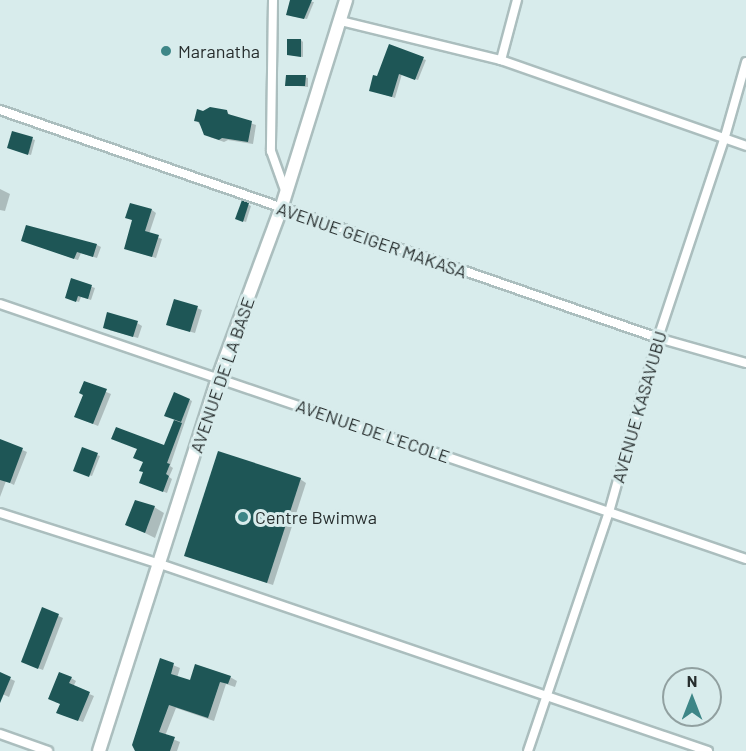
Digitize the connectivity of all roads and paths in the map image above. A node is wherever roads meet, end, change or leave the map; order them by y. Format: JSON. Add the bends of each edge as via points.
{"nodes":[{"id":1,"x":273,"y":0,"type":"edge"},
{"id":2,"x":346,"y":0,"type":"edge"},
{"id":3,"x":517,"y":0,"type":"edge"},
{"id":4,"x":341,"y":21,"type":"junction"},
{"id":5,"x":501,"y":60,"type":"junction"},
{"id":6,"x":746,"y":62,"type":"edge"},
{"id":7,"x":0,"y":110,"type":"edge"},
{"id":8,"x":724,"y":140,"type":"junction"},
{"id":9,"x":746,"y":146,"type":"edge"},
{"id":10,"x":285,"y":190,"type":"junction"},
{"id":11,"x":281,"y":209,"type":"junction"},
{"id":12,"x":0,"y":304,"type":"edge"},
{"id":13,"x":658,"y":338,"type":"junction"},
{"id":14,"x":746,"y":363,"type":"edge"},
{"id":15,"x":218,"y":378,"type":"junction"},
{"id":16,"x":609,"y":512,"type":"junction"},
{"id":17,"x":0,"y":513,"type":"edge"},
{"id":18,"x":746,"y":559,"type":"edge"},
{"id":19,"x":160,"y":564,"type":"junction"},
{"id":20,"x":547,"y":695,"type":"junction"},
{"id":21,"x":0,"y":734,"type":"edge"},
{"id":22,"x":48,"y":751,"type":"edge"},
{"id":23,"x":99,"y":751,"type":"edge"},
{"id":24,"x":528,"y":751,"type":"edge"},
{"id":25,"x":708,"y":751,"type":"edge"}],
"edges":[{"from":1,"to":10,"type":"street","via":[[271,151]]},
{"from":2,"to":4,"type":"main road","name":"AVENUE DE LA BASE"},
{"from":3,"to":5,"type":"street"},
{"from":4,"to":5,"type":"street"},
{"from":4,"to":10,"type":"main road","name":"AVENUE DE LA BASE"},
{"from":5,"to":8,"type":"street"},
{"from":6,"to":8,"type":"street","name":"AVENUE KASAVUBU"},
{"from":7,"to":11,"type":"street","name":"AVENUE GEIGER MAKASA"},
{"from":8,"to":9,"type":"street"},
{"from":8,"to":13,"type":"street","name":"AVENUE KASAVUBU"},
{"from":10,"to":11,"type":"main road","name":"AVENUE DE LA BASE"},
{"from":11,"to":13,"type":"street","name":"AVENUE GEIGER MAKASA"},
{"from":11,"to":15,"type":"main road","name":"AVENUE DE LA BASE"},
{"from":12,"to":15,"type":"street","name":"AVENUE DE L'ECOLE"},
{"from":13,"to":14,"type":"street","name":"AVENUE GEIGER MAKASA"},
{"from":13,"to":16,"type":"street","name":"AVENUE KASAVUBU"},
{"from":15,"to":16,"type":"street","name":"AVENUE DE L'ECOLE"},
{"from":15,"to":19,"type":"main road","name":"AVENUE DE LA BASE"},
{"from":16,"to":18,"type":"street","name":"AVENUE DE L'ECOLE"},
{"from":16,"to":20,"type":"street","name":"AVENUE KASAVUBU"},
{"from":17,"to":19,"type":"street"},
{"from":19,"to":20,"type":"street"},
{"from":19,"to":23,"type":"main road","name":"AVENUE DE LA BASE"},
{"from":20,"to":24,"type":"street","name":"AVENUE KASAVUBU"},
{"from":20,"to":25,"type":"street"},
{"from":21,"to":22,"type":"street"}]}
